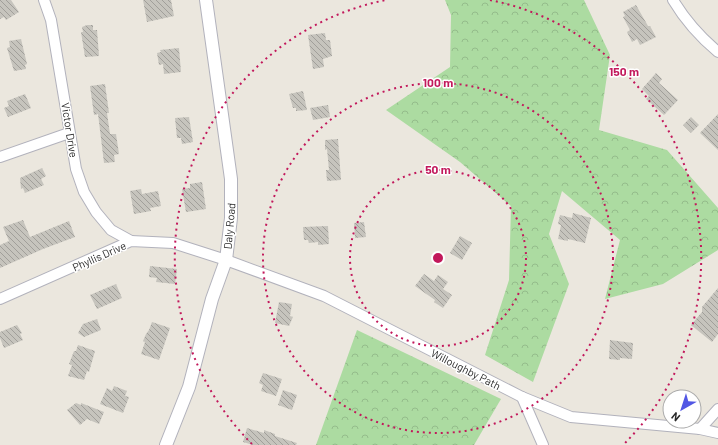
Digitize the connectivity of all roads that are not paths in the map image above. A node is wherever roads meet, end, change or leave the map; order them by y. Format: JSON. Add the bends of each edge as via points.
{"nodes":[{"id":1,"x":44,"y":0,"type":"edge"},
{"id":2,"x":206,"y":0,"type":"edge"},
{"id":3,"x":673,"y":0,"type":"edge"},
{"id":4,"x":718,"y":52,"type":"edge"},
{"id":5,"x":69,"y":133,"type":"junction"},
{"id":6,"x":0,"y":157,"type":"edge"},
{"id":7,"x":131,"y":241,"type":"junction"},
{"id":8,"x":226,"y":260,"type":"junction"},
{"id":9,"x":0,"y":299,"type":"edge"},
{"id":10,"x":522,"y":397,"type":"junction"},
{"id":11,"x":718,"y":409,"type":"edge"},
{"id":12,"x":662,"y":425,"type":"edge"},
{"id":13,"x":702,"y":427,"type":"edge"},
{"id":14,"x":700,"y":429,"type":"edge"},
{"id":15,"x":718,"y":433,"type":"edge"},
{"id":16,"x":166,"y":445,"type":"edge"},
{"id":17,"x":544,"y":445,"type":"edge"}],
"edges":[{"from":1,"to":5,"type":"street","name":"Victor Drive","via":[[51,20]]},
{"from":2,"to":8,"type":"street","name":"Daly Road","via":[[231,179],[231,218]]},
{"from":3,"to":4,"type":"street","via":[[682,15]]},
{"from":5,"to":6,"type":"street"},
{"from":5,"to":7,"type":"street","name":"Victor Drive","via":[[76,169],[84,192],[111,230]]},
{"from":7,"to":8,"type":"street","name":"Phyllis Drive","via":[[173,244]]},
{"from":7,"to":9,"type":"street","name":"Phyllis Drive"},
{"from":8,"to":10,"type":"street","name":"Willoughby Path","via":[[324,296]]},
{"from":8,"to":16,"type":"street","name":"Daly Road","via":[[212,299],[189,386]]},
{"from":10,"to":12,"type":"street","name":"Willoughby Path","via":[[571,417]]},
{"from":10,"to":17,"type":"street"},
{"from":11,"to":13,"type":"street"},
{"from":14,"to":15,"type":"street","name":"Willoughby Path"}]}
